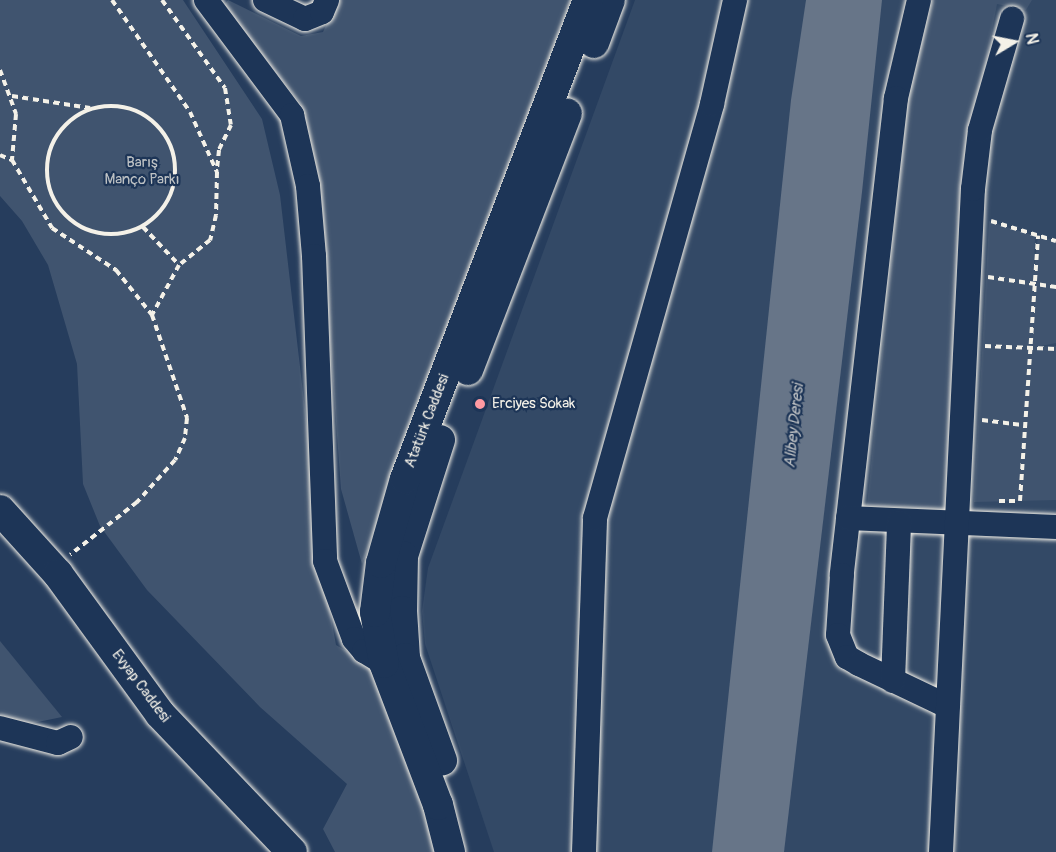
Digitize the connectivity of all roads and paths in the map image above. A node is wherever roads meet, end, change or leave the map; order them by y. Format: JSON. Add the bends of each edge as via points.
{"nodes":[{"id":1,"x":112,"y":0,"type":"edge"},
{"id":2,"x":162,"y":0,"type":"edge"},
{"id":3,"x":206,"y":0,"type":"edge"},
{"id":4,"x":265,"y":0,"type":"edge"},
{"id":5,"x":327,"y":0,"type":"edge"},
{"id":6,"x":588,"y":0,"type":"edge"},
{"id":7,"x":610,"y":0,"type":"edge"},
{"id":8,"x":735,"y":0,"type":"edge"},
{"id":9,"x":919,"y":0,"type":"edge"},
{"id":10,"x":1012,"y":20,"type":"dead end"},
{"id":11,"x":0,"y":70,"type":"edge"},
{"id":12,"x":12,"y":96,"type":"junction"},
{"id":13,"x":91,"y":108,"type":"junction"},
{"id":14,"x":0,"y":156,"type":"edge"},
{"id":15,"x":12,"y":160,"type":"junction"},
{"id":16,"x":217,"y":172,"type":"junction"},
{"id":17,"x":983,"y":222,"type":"junction"},
{"id":18,"x":143,"y":226,"type":"junction"},
{"id":19,"x":1038,"y":236,"type":"junction"},
{"id":20,"x":1056,"y":241,"type":"edge"},
{"id":21,"x":179,"y":265,"type":"junction"},
{"id":22,"x":985,"y":265,"type":"dead end"},
{"id":23,"x":984,"y":276,"type":"junction"},
{"id":24,"x":1033,"y":283,"type":"junction"},
{"id":25,"x":1056,"y":287,"type":"edge"},
{"id":26,"x":984,"y":288,"type":"dead end"},
{"id":27,"x":152,"y":315,"type":"junction"},
{"id":28,"x":982,"y":334,"type":"dead end"},
{"id":29,"x":981,"y":345,"type":"junction"},
{"id":30,"x":1028,"y":348,"type":"junction"},
{"id":31,"x":1056,"y":349,"type":"edge"},
{"id":32,"x":980,"y":356,"type":"dead end"},
{"id":33,"x":978,"y":409,"type":"dead end"},
{"id":34,"x":977,"y":420,"type":"junction"},
{"id":35,"x":1023,"y":425,"type":"junction"},
{"id":36,"x":977,"y":431,"type":"dead end"},
{"id":37,"x":997,"y":501,"type":"dead end"},
{"id":38,"x":0,"y":510,"type":"edge"},
{"id":39,"x":848,"y":518,"type":"junction"},
{"id":40,"x":899,"y":522,"type":"junction"},
{"id":41,"x":956,"y":524,"type":"junction"},
{"id":42,"x":1056,"y":527,"type":"edge"},
{"id":43,"x":53,"y":568,"type":"junction"},
{"id":44,"x":394,"y":660,"type":"junction"},
{"id":45,"x":893,"y":681,"type":"junction"},
{"id":46,"x":947,"y":706,"type":"junction"},
{"id":47,"x":0,"y":728,"type":"edge"},
{"id":48,"x":71,"y":737,"type":"dead end"},
{"id":49,"x":292,"y":852,"type":"edge"},
{"id":50,"x":450,"y":852,"type":"edge"},
{"id":51,"x":470,"y":852,"type":"edge"},
{"id":52,"x":584,"y":852,"type":"edge"},
{"id":53,"x":941,"y":852,"type":"edge"}],
"edges":[{"from":1,"to":16,"type":"path","via":[[190,112]]},
{"from":2,"to":16,"type":"path","via":[[225,88],[231,125],[219,150]]},
{"from":3,"to":44,"type":"street","via":[[292,116],[308,186],[314,256],[325,561],[354,639],[364,651]]},
{"from":4,"to":5,"type":"street","via":[[305,19],[322,12]]},
{"from":6,"to":44,"type":"main road","name":"Atatürk Caddesi","via":[[393,517],[381,563],[375,612]]},
{"from":7,"to":44,"type":"main road","name":"Atatürk Caddesi","via":[[441,436],[403,556]]},
{"from":8,"to":52,"type":"street","via":[[712,104],[595,519]]},
{"from":9,"to":39,"type":"street","via":[[896,98]]},
{"from":10,"to":17,"type":"street","via":[[980,130]]},
{"from":11,"to":12,"type":"path"},
{"from":12,"to":13,"type":"path"},
{"from":12,"to":15,"type":"path","via":[[16,114]]},
{"from":13,"to":18,"type":"path","via":[[122,106],[152,118],[166,134],[174,154],[176,175],[171,196],[160,213]]},
{"from":13,"to":18,"type":"path","via":[[72,118],[57,134],[48,153],[46,175],[52,196],[72,221],[101,234],[123,234]]},
{"from":14,"to":15,"type":"path"},
{"from":15,"to":27,"type":"path","via":[[52,228],[116,270]]},
{"from":16,"to":21,"type":"path","via":[[216,214],[210,240]]},
{"from":17,"to":19,"type":"path"},
{"from":17,"to":41,"type":"street"},
{"from":18,"to":21,"type":"path"},
{"from":19,"to":20,"type":"path"},
{"from":19,"to":24,"type":"path"},
{"from":21,"to":27,"type":"path"},
{"from":22,"to":23,"type":"path"},
{"from":23,"to":24,"type":"path"},
{"from":23,"to":26,"type":"path"},
{"from":24,"to":25,"type":"path"},
{"from":24,"to":30,"type":"path"},
{"from":27,"to":43,"type":"path","via":[[187,418],[185,438],[175,460],[137,502]]},
{"from":28,"to":29,"type":"path"},
{"from":29,"to":30,"type":"path"},
{"from":29,"to":32,"type":"path"},
{"from":30,"to":31,"type":"path"},
{"from":30,"to":35,"type":"path"},
{"from":33,"to":34,"type":"path"},
{"from":34,"to":35,"type":"path"},
{"from":34,"to":36,"type":"path"},
{"from":35,"to":37,"type":"path","via":[[1020,501]]},
{"from":38,"to":43,"type":"main road","name":"Evyap Caddesi"},
{"from":39,"to":40,"type":"street"},
{"from":39,"to":45,"type":"street","via":[[839,615],[841,646],[847,657]]},
{"from":40,"to":41,"type":"street"},
{"from":40,"to":45,"type":"street"},
{"from":41,"to":42,"type":"street"},
{"from":41,"to":46,"type":"street"},
{"from":43,"to":49,"type":"main road","name":"Evyap Caddesi","via":[[160,714]]},
{"from":44,"to":50,"type":"main road","name":"Atatürk Caddesi"},
{"from":44,"to":51,"type":"main road","name":"Atatürk Caddesi","via":[[456,797]]},
{"from":45,"to":46,"type":"street"},
{"from":46,"to":53,"type":"street"},
{"from":47,"to":48,"type":"street","via":[[58,743]]}]}
